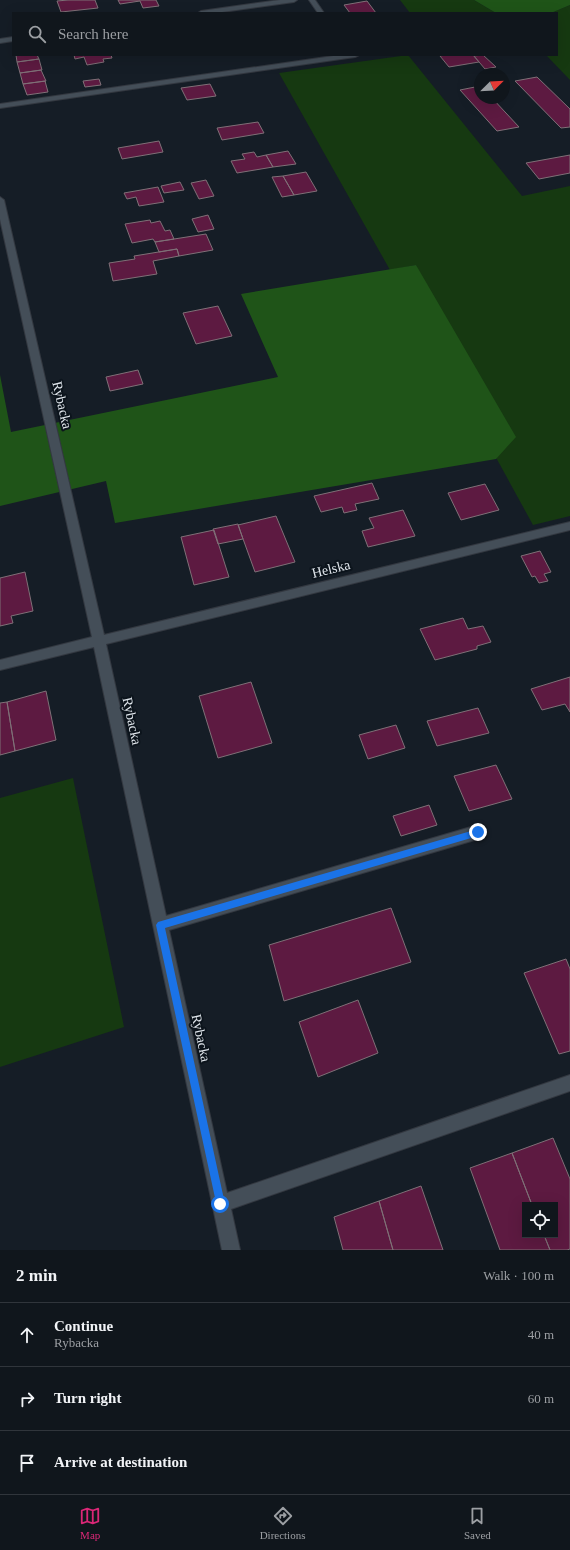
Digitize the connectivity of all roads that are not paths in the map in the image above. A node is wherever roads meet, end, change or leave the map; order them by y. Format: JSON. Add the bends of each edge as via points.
{"nodes":[{"id":1,"x":294,"y":0,"type":"edge"},
{"id":2,"x":312,"y":0,"type":"edge"},
{"id":3,"x":208,"y":12,"type":"edge"},
{"id":4,"x":320,"y":12,"type":"edge"},
{"id":5,"x":12,"y":39,"type":"edge"},
{"id":6,"x":0,"y":41,"type":"edge"},
{"id":7,"x":348,"y":56,"type":"edge"},
{"id":8,"x":0,"y":106,"type":"edge"},
{"id":9,"x":0,"y":200,"type":"edge"},
{"id":10,"x":570,"y":526,"type":"edge"},
{"id":11,"x":99,"y":642,"type":"junction"},
{"id":12,"x":0,"y":665,"type":"edge"},
{"id":13,"x":478,"y":832,"type":"dead end"},
{"id":14,"x":160,"y":925,"type":"junction"},
{"id":15,"x":570,"y":1083,"type":"edge"},
{"id":16,"x":220,"y":1204,"type":"junction"},
{"id":17,"x":231,"y":1250,"type":"edge"}],
"edges":[{"from":1,"to":3,"type":"street"},
{"from":2,"to":4,"type":"street"},
{"from":5,"to":6,"type":"street"},
{"from":7,"to":8,"type":"street"},
{"from":9,"to":11,"type":"street","name":"Rybacka"},
{"from":10,"to":11,"type":"street","name":"Helska"},
{"from":11,"to":12,"type":"street","name":"Helska"},
{"from":11,"to":14,"type":"street","name":"Rybacka"},
{"from":13,"to":14,"type":"street"},
{"from":14,"to":16,"type":"street","name":"Rybacka"},
{"from":15,"to":16,"type":"street"},
{"from":16,"to":17,"type":"street","name":"Rybacka"}]}
